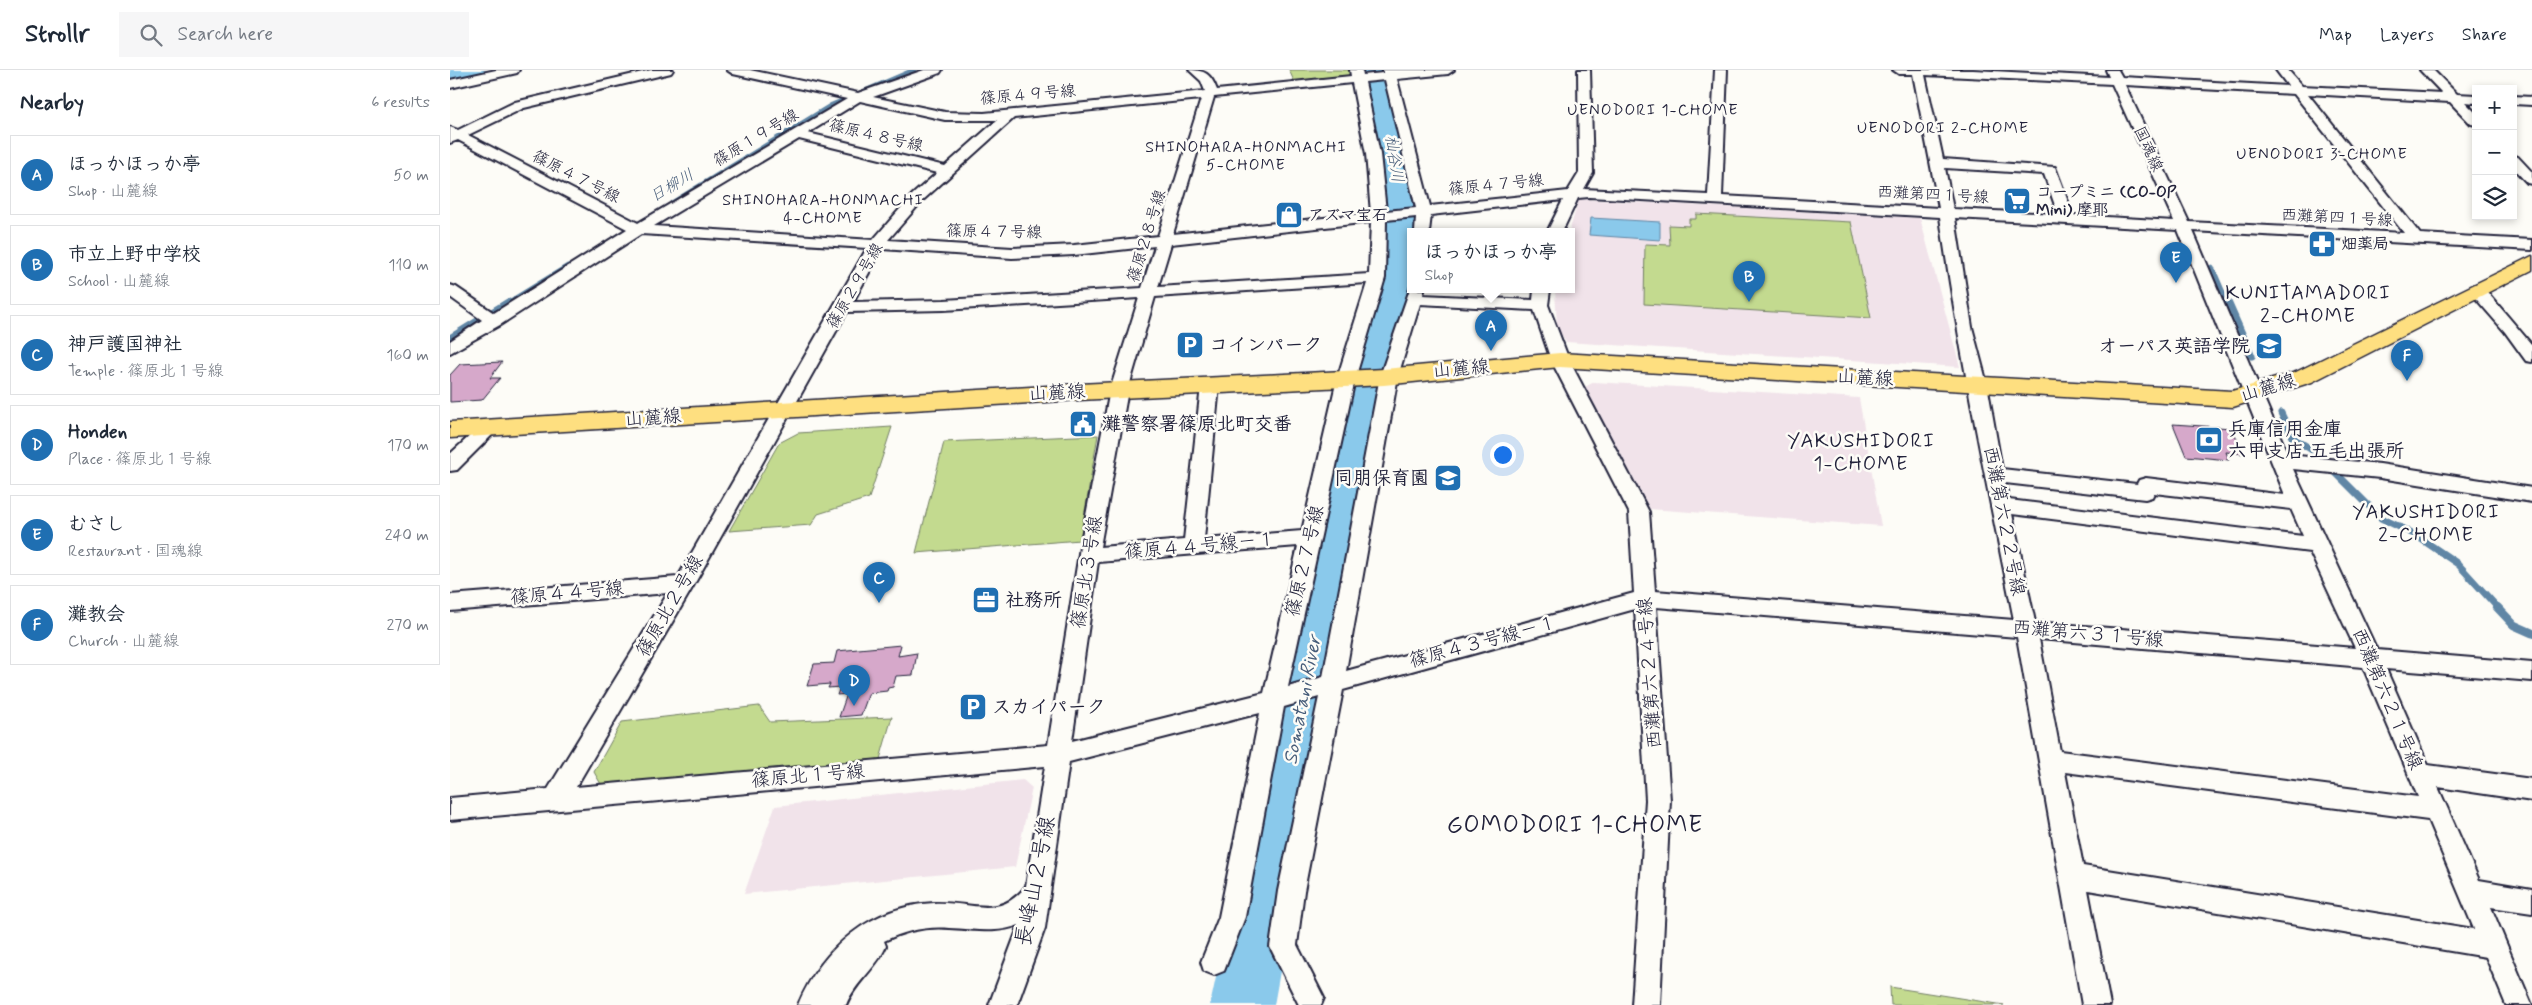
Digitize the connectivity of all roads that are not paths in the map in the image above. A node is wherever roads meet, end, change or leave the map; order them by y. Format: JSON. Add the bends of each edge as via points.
{"nodes":[{"id":1,"x":513,"y":70,"type":"edge"},
{"id":2,"x":667,"y":70,"type":"edge"},
{"id":3,"x":733,"y":70,"type":"edge"},
{"id":4,"x":936,"y":70,"type":"edge"},
{"id":5,"x":1195,"y":70,"type":"edge"},
{"id":6,"x":1448,"y":70,"type":"edge"},
{"id":7,"x":1584,"y":70,"type":"edge"},
{"id":8,"x":1721,"y":70,"type":"edge"},
{"id":9,"x":1899,"y":70,"type":"edge"},
{"id":10,"x":1918,"y":70,"type":"edge"},
{"id":11,"x":2282,"y":70,"type":"edge"},
{"id":12,"x":2426,"y":70,"type":"edge"},
{"id":13,"x":1390,"y":73,"type":"edge"},
{"id":14,"x":1358,"y":74,"type":"edge"},
{"id":15,"x":2114,"y":76,"type":"edge"},
{"id":16,"x":450,"y":84,"type":"edge"},
{"id":17,"x":2299,"y":91,"type":"junction"},
{"id":18,"x":1209,"y":94,"type":"junction"},
{"id":19,"x":857,"y":98,"type":"junction"},
{"id":20,"x":2453,"y":98,"type":"junction"},
{"id":21,"x":2472,"y":99,"type":"edge"},
{"id":22,"x":2517,"y":100,"type":"edge"},
{"id":23,"x":2532,"y":101,"type":"edge"},
{"id":24,"x":1011,"y":114,"type":"junction"},
{"id":25,"x":2472,"y":117,"type":"edge"},
{"id":26,"x":796,"y":134,"type":"junction"},
{"id":27,"x":453,"y":135,"type":"edge"},
{"id":28,"x":1936,"y":163,"type":"junction"},
{"id":29,"x":2517,"y":164,"type":"edge"},
{"id":30,"x":948,"y":171,"type":"junction"},
{"id":31,"x":2532,"y":180,"type":"edge"},
{"id":32,"x":1572,"y":195,"type":"junction"},
{"id":33,"x":1715,"y":201,"type":"junction"},
{"id":34,"x":1424,"y":211,"type":"junction"},
{"id":35,"x":1947,"y":213,"type":"junction"},
{"id":36,"x":1379,"y":215,"type":"junction"},
{"id":37,"x":2067,"y":220,"type":"junction"},
{"id":38,"x":634,"y":227,"type":"junction"},
{"id":39,"x":2184,"y":227,"type":"junction"},
{"id":40,"x":1422,"y":228,"type":"edge"},
{"id":41,"x":1556,"y":228,"type":"edge"},
{"id":42,"x":2416,"y":239,"type":"junction"},
{"id":43,"x":1164,"y":242,"type":"junction"},
{"id":44,"x":878,"y":243,"type":"junction"},
{"id":45,"x":2532,"y":245,"type":"edge"},
{"id":46,"x":2532,"y":262,"type":"edge"},
{"id":47,"x":1377,"y":278,"type":"junction"},
{"id":48,"x":450,"y":290,"type":"edge"},
{"id":49,"x":2477,"y":290,"type":"junction"},
{"id":50,"x":1149,"y":292,"type":"junction"},
{"id":51,"x":1414,"y":294,"type":"edge"},
{"id":52,"x":1541,"y":297,"type":"edge"},
{"id":53,"x":842,"y":307,"type":"junction"},
{"id":54,"x":494,"y":320,"type":"junction"},
{"id":55,"x":450,"y":348,"type":"edge"},
{"id":56,"x":2532,"y":357,"type":"edge"},
{"id":57,"x":1560,"y":360,"type":"junction"},
{"id":58,"x":1386,"y":376,"type":"junction"},
{"id":59,"x":1349,"y":378,"type":"junction"},
{"id":60,"x":1978,"y":384,"type":"junction"},
{"id":61,"x":1210,"y":386,"type":"junction"},
{"id":62,"x":1119,"y":390,"type":"junction"},
{"id":63,"x":2254,"y":393,"type":"junction"},
{"id":64,"x":782,"y":410,"type":"junction"},
{"id":65,"x":489,"y":428,"type":"junction"},
{"id":66,"x":450,"y":430,"type":"edge"},
{"id":67,"x":2282,"y":462,"type":"junction"},
{"id":68,"x":450,"y":465,"type":"edge"},
{"id":69,"x":1994,"y":475,"type":"junction"},
{"id":70,"x":2532,"y":495,"type":"edge"},
{"id":71,"x":2298,"y":503,"type":"junction"},
{"id":72,"x":2000,"y":506,"type":"junction"},
{"id":73,"x":1310,"y":538,"type":"junction"},
{"id":74,"x":2317,"y":545,"type":"junction"},
{"id":75,"x":1193,"y":546,"type":"junction"},
{"id":76,"x":1089,"y":555,"type":"junction"},
{"id":77,"x":684,"y":584,"type":"junction"},
{"id":78,"x":1645,"y":598,"type":"junction"},
{"id":79,"x":450,"y":603,"type":"edge"},
{"id":80,"x":2026,"y":629,"type":"junction"},
{"id":81,"x":2370,"y":658,"type":"junction"},
{"id":82,"x":2532,"y":672,"type":"edge"},
{"id":83,"x":1327,"y":685,"type":"junction"},
{"id":84,"x":1278,"y":699,"type":"junction"},
{"id":85,"x":1060,"y":754,"type":"junction"},
{"id":86,"x":2050,"y":760,"type":"junction"},
{"id":87,"x":2419,"y":774,"type":"junction"},
{"id":88,"x":2532,"y":790,"type":"edge"},
{"id":89,"x":556,"y":800,"type":"junction"},
{"id":90,"x":450,"y":809,"type":"edge"},
{"id":91,"x":2435,"y":810,"type":"junction"},
{"id":92,"x":2072,"y":876,"type":"junction"},
{"id":93,"x":1038,"y":890,"type":"junction"},
{"id":94,"x":2470,"y":891,"type":"junction"},
{"id":95,"x":2532,"y":901,"type":"edge"},
{"id":96,"x":897,"y":924,"type":"junction"},
{"id":97,"x":2494,"y":945,"type":"junction"},
{"id":98,"x":1214,"y":962,"type":"dead end"},
{"id":99,"x":1310,"y":998,"type":"dead end"},
{"id":100,"x":812,"y":1005,"type":"edge"},
{"id":101,"x":832,"y":1005,"type":"edge"},
{"id":102,"x":1003,"y":1005,"type":"edge"},
{"id":103,"x":1646,"y":1005,"type":"edge"},
{"id":104,"x":2096,"y":1005,"type":"edge"},
{"id":105,"x":2520,"y":1005,"type":"edge"}],
"edges":[{"from":1,"to":16,"type":"street"},
{"from":2,"to":27,"type":"street","via":[[520,105]]},
{"from":3,"to":19,"type":"street","name":"篠原４９号線"},
{"from":4,"to":19,"type":"street","name":"篠原１９号線"},
{"from":5,"to":18,"type":"street","via":[[1211,84]]},
{"from":6,"to":13,"type":"street"},
{"from":7,"to":32,"type":"street","via":[[1586,173]]},
{"from":8,"to":33,"type":"street"},
{"from":9,"to":10,"type":"street"},
{"from":10,"to":15,"type":"street"},
{"from":10,"to":28,"type":"street","name":"西灘第六２２号線"},
{"from":11,"to":17,"type":"street"},
{"from":12,"to":20,"type":"street"},
{"from":13,"to":14,"type":"street","name":"篠原４９号線"},
{"from":13,"to":34,"type":"street"},
{"from":14,"to":18,"type":"street","name":"篠原４９号線"},
{"from":14,"to":36,"type":"street","name":"篠原２７号線","via":[[1373,154]]},
{"from":15,"to":17,"type":"street"},
{"from":15,"to":39,"type":"street","name":"国魂線"},
{"from":17,"to":20,"type":"street"},
{"from":17,"to":42,"type":"street"},
{"from":18,"to":24,"type":"street","name":"篠原４９号線"},
{"from":18,"to":43,"type":"street","name":"篠原２８号線"},
{"from":19,"to":24,"type":"street","name":"篠原４９号線","via":[[945,116]]},
{"from":19,"to":26,"type":"street","name":"篠原１９号線"},
{"from":20,"to":21,"type":"street"},
{"from":20,"to":25,"type":"street"},
{"from":22,"to":23,"type":"street"},
{"from":24,"to":30,"type":"street","name":"篠原２９号線"},
{"from":26,"to":30,"type":"street","name":"篠原４８号線"},
{"from":26,"to":38,"type":"street","name":"篠原１９号線"},
{"from":27,"to":38,"type":"street","name":"篠原４７号線"},
{"from":28,"to":35,"type":"street","name":"西灘第六２２号線"},
{"from":28,"to":37,"type":"street","via":[[2050,170]]},
{"from":29,"to":31,"type":"street"},
{"from":30,"to":44,"type":"street","name":"篠原２９号線","via":[[917,198]]},
{"from":32,"to":33,"type":"street","name":"西灘第四１号線","via":[[1589,193]]},
{"from":32,"to":34,"type":"street","name":"篠原４７号線"},
{"from":32,"to":41,"type":"street"},
{"from":33,"to":35,"type":"street","name":"西灘第四１号線"},
{"from":34,"to":36,"type":"street","name":"篠原４７号線"},
{"from":34,"to":40,"type":"street"},
{"from":35,"to":37,"type":"street","name":"西灘第四１号線"},
{"from":35,"to":60,"type":"street","name":"西灘第六２２号線","via":[[1964,327]]},
{"from":36,"to":43,"type":"street","name":"篠原４７号線"},
{"from":36,"to":47,"type":"street","name":"篠原２７号線"},
{"from":37,"to":39,"type":"street","name":"西灘第四１号線"},
{"from":38,"to":44,"type":"street","name":"篠原４７号線"},
{"from":38,"to":54,"type":"street","name":"篠原１９号線"},
{"from":39,"to":42,"type":"street","name":"西灘第四１号線"},
{"from":39,"to":63,"type":"street","name":"国魂線"},
{"from":42,"to":45,"type":"street","name":"西灘第四１号線"},
{"from":43,"to":44,"type":"street","name":"篠原４７号線","via":[[1012,252]]},
{"from":43,"to":50,"type":"street","name":"篠原２８号線"},
{"from":44,"to":53,"type":"street","name":"篠原２９号線"},
{"from":46,"to":49,"type":"main road","name":"山麓線"},
{"from":47,"to":50,"type":"street"},
{"from":47,"to":59,"type":"street","name":"篠原２７号線"},
{"from":48,"to":54,"type":"street"},
{"from":49,"to":56,"type":"street"},
{"from":49,"to":63,"type":"main road","name":"山麓線","via":[[2304,377]]},
{"from":50,"to":53,"type":"street","via":[[944,305]]},
{"from":50,"to":62,"type":"street","name":"篠原２８号線"},
{"from":51,"to":52,"type":"street"},
{"from":51,"to":58,"type":"street"},
{"from":52,"to":57,"type":"street","name":"西灘第六２４号線"},
{"from":53,"to":64,"type":"street","name":"篠原２９号線"},
{"from":54,"to":55,"type":"street","name":"篠原１９号線"},
{"from":57,"to":58,"type":"main road","name":"山麓線"},
{"from":57,"to":60,"type":"main road","name":"山麓線"},
{"from":57,"to":78,"type":"street","name":"西灘第六２４号線","via":[[1639,512]]},
{"from":58,"to":59,"type":"main road","name":"山麓線"},
{"from":58,"to":83,"type":"street"},
{"from":59,"to":61,"type":"main road","name":"山麓線"},
{"from":59,"to":73,"type":"street","name":"篠原２７号線"},
{"from":60,"to":63,"type":"main road","name":"山麓線","via":[[2233,399]]},
{"from":60,"to":69,"type":"street","name":"西灘第六２２号線"},
{"from":61,"to":62,"type":"main road","name":"山麓線"},
{"from":61,"to":75,"type":"street"},
{"from":62,"to":64,"type":"main road","name":"山麓線"},
{"from":62,"to":76,"type":"street","name":"篠原北３号線"},
{"from":63,"to":67,"type":"street","name":"西灘第六２１号線"},
{"from":64,"to":65,"type":"main road","name":"山麓線"},
{"from":64,"to":77,"type":"street","name":"篠原北２号線"},
{"from":65,"to":66,"type":"main road","name":"山麓線"},
{"from":65,"to":68,"type":"street"},
{"from":67,"to":70,"type":"street","via":[[2399,474]]},
{"from":67,"to":71,"type":"street","name":"西灘第六２１号線"},
{"from":69,"to":71,"type":"street","via":[[2145,492],[2146,485]]},
{"from":69,"to":72,"type":"street","name":"西灘第六２２号線"},
{"from":71,"to":74,"type":"street","name":"西灘第六２１号線"},
{"from":72,"to":74,"type":"street"},
{"from":72,"to":80,"type":"street","name":"西灘第六２２号線"},
{"from":73,"to":75,"type":"street","name":"篠原４４号線－１"},
{"from":73,"to":84,"type":"street","name":"篠原２７号線"},
{"from":74,"to":81,"type":"street","name":"西灘第六２１号線"},
{"from":75,"to":76,"type":"street","name":"篠原４４号線－１"},
{"from":76,"to":85,"type":"street","name":"篠原北３号線"},
{"from":77,"to":79,"type":"street","name":"篠原４４号線"},
{"from":77,"to":89,"type":"street","name":"篠原北２号線"},
{"from":78,"to":80,"type":"street","name":"西灘第六３１号線"},
{"from":78,"to":83,"type":"street","name":"篠原４３号線－１"},
{"from":78,"to":103,"type":"street","name":"西灘第六２４号線","via":[[1658,800]]},
{"from":80,"to":81,"type":"street","name":"西灘第六３１号線"},
{"from":80,"to":86,"type":"street","name":"西灘第六２２号線"},
{"from":81,"to":82,"type":"street","name":"西灘第六３１号線"},
{"from":81,"to":87,"type":"street","name":"西灘第六２１号線"},
{"from":83,"to":84,"type":"street","name":"篠原４３号線－１"},
{"from":83,"to":99,"type":"street","via":[[1282,947]]},
{"from":84,"to":85,"type":"street"},
{"from":84,"to":98,"type":"street","name":"篠原２７号線","via":[[1232,916]]},
{"from":85,"to":89,"type":"street","name":"篠原北１号線"},
{"from":85,"to":93,"type":"street","name":"長峰山２号線"},
{"from":86,"to":91,"type":"street"},
{"from":86,"to":92,"type":"street","name":"西灘第六２２号線"},
{"from":87,"to":88,"type":"street"},
{"from":87,"to":91,"type":"street","name":"西灘第六２１号線"},
{"from":89,"to":90,"type":"street","name":"篠原北１号線"},
{"from":91,"to":94,"type":"street","name":"西灘第六２１号線"},
{"from":92,"to":97,"type":"street"},
{"from":92,"to":104,"type":"street","name":"西灘第六２２号線"},
{"from":93,"to":96,"type":"street","via":[[1029,907],[1006,918],[985,920],[937,915],[914,917]]},
{"from":93,"to":102,"type":"street","name":"長峰山２号線","via":[[1032,928]]},
{"from":94,"to":95,"type":"street"},
{"from":94,"to":97,"type":"street","name":"西灘第六２１号線"},
{"from":96,"to":100,"type":"street","via":[[872,933],[840,960],[820,987]]},
{"from":96,"to":101,"type":"street","via":[[856,964],[840,985]]},
{"from":97,"to":105,"type":"street","name":"西灘第六２１号線"}]}
